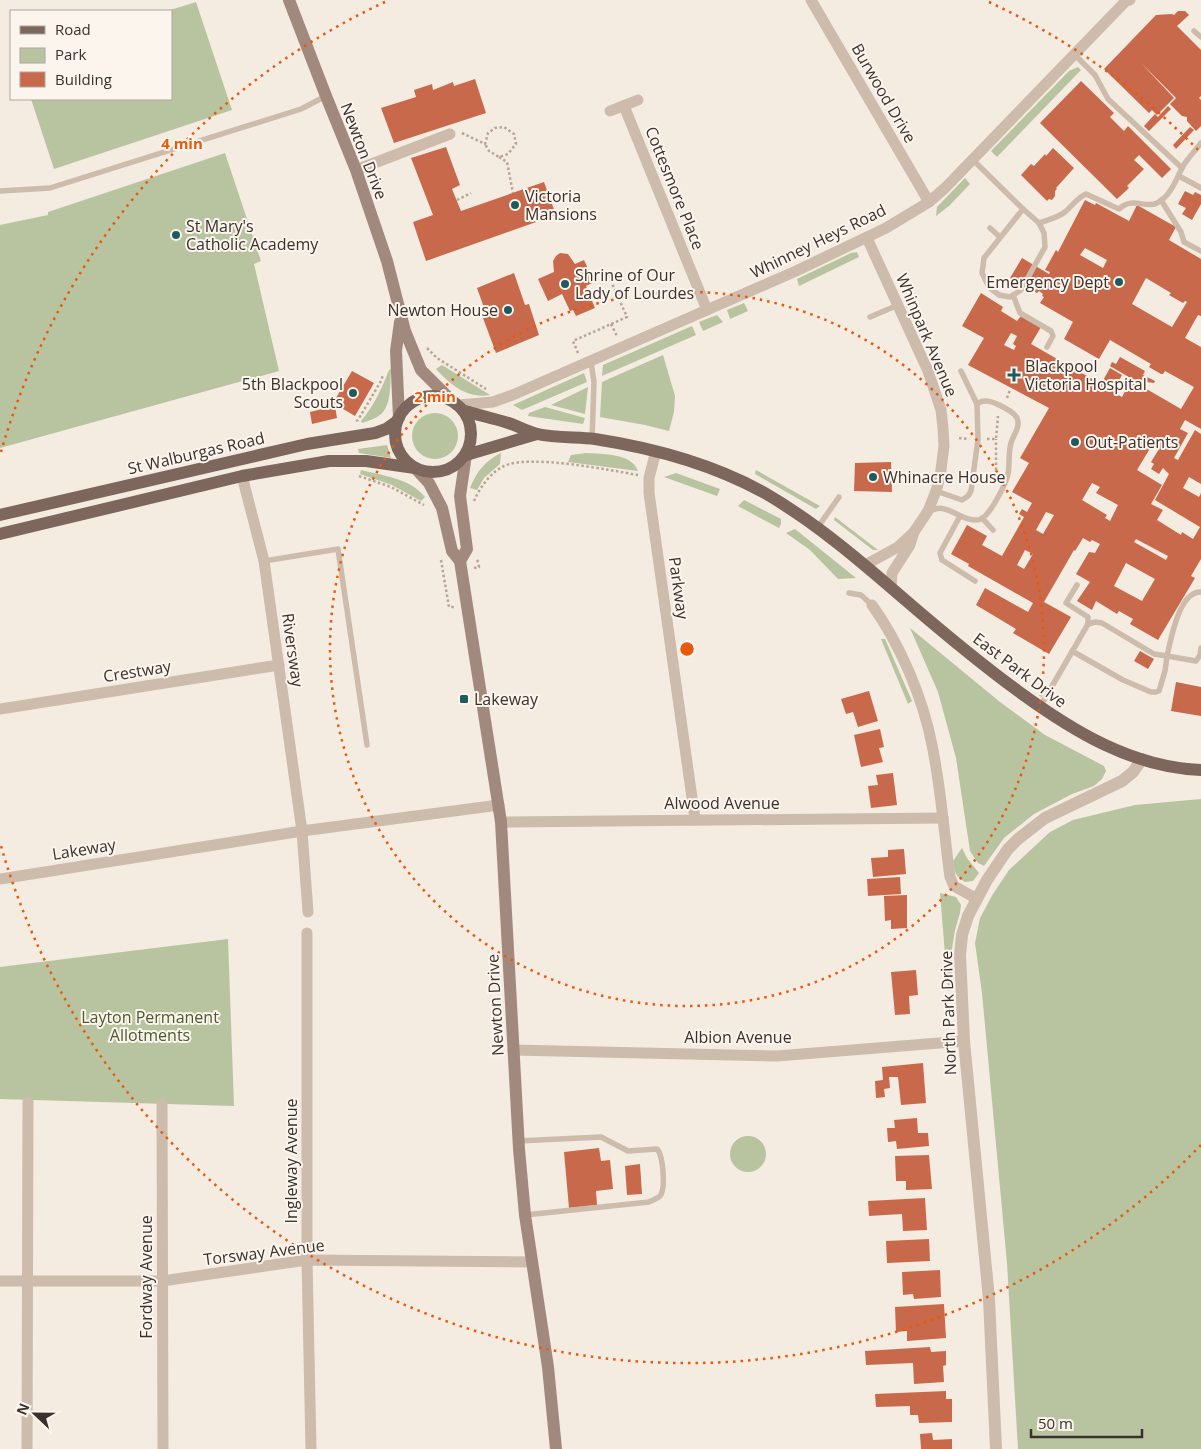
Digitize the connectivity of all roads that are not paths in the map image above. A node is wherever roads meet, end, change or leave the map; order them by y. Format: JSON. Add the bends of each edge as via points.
{"nodes":[{"id":1,"x":289,"y":0,"type":"edge"},
{"id":2,"x":811,"y":0,"type":"edge"},
{"id":3,"x":1127,"y":0,"type":"edge"},
{"id":4,"x":1194,"y":31,"type":"dead end"},
{"id":5,"x":1201,"y":37,"type":"edge"},
{"id":6,"x":1075,"y":55,"type":"junction"},
{"id":7,"x":326,"y":96,"type":"junction"},
{"id":8,"x":638,"y":100,"type":"dead end"},
{"id":9,"x":624,"y":106,"type":"junction"},
{"id":10,"x":610,"y":112,"type":"dead end"},
{"id":11,"x":454,"y":133,"type":"road end"},
{"id":12,"x":1201,"y":143,"type":"edge"},
{"id":13,"x":972,"y":159,"type":"junction"},
{"id":14,"x":1182,"y":168,"type":"junction"},
{"id":15,"x":356,"y":170,"type":"junction"},
{"id":16,"x":1180,"y":176,"type":"junction"},
{"id":17,"x":1201,"y":188,"type":"edge"},
{"id":18,"x":0,"y":191,"type":"edge"},
{"id":19,"x":1161,"y":200,"type":"junction"},
{"id":20,"x":929,"y":202,"type":"junction"},
{"id":21,"x":1023,"y":210,"type":"junction"},
{"id":22,"x":1039,"y":223,"type":"junction"},
{"id":23,"x":990,"y":228,"type":"dead end"},
{"id":24,"x":1000,"y":236,"type":"junction"},
{"id":25,"x":867,"y":238,"type":"junction"},
{"id":26,"x":1201,"y":251,"type":"edge"},
{"id":27,"x":1013,"y":295,"type":"junction"},
{"id":28,"x":898,"y":305,"type":"junction"},
{"id":29,"x":707,"y":310,"type":"junction"},
{"id":30,"x":401,"y":317,"type":"junction"},
{"id":31,"x":870,"y":317,"type":"dead end"},
{"id":32,"x":1047,"y":347,"type":"dead end"},
{"id":33,"x":587,"y":364,"type":"junction"},
{"id":34,"x":961,"y":370,"type":"dead end"},
{"id":35,"x":977,"y":404,"type":"junction"},
{"id":36,"x":458,"y":405,"type":"junction"},
{"id":37,"x":398,"y":420,"type":"junction"},
{"id":38,"x":538,"y":434,"type":"junction"},
{"id":39,"x":592,"y":439,"type":"junction"},
{"id":40,"x":656,"y":451,"type":"junction"},
{"id":41,"x":466,"y":455,"type":"junction"},
{"id":42,"x":415,"y":468,"type":"junction"},
{"id":43,"x":242,"y":476,"type":"junction"},
{"id":44,"x":936,"y":491,"type":"junction"},
{"id":45,"x":839,"y":497,"type":"dead end"},
{"id":46,"x":928,"y":511,"type":"junction"},
{"id":47,"x":0,"y":515,"type":"edge"},
{"id":48,"x":960,"y":516,"type":"junction"},
{"id":49,"x":982,"y":518,"type":"junction"},
{"id":50,"x":818,"y":528,"type":"junction"},
{"id":51,"x":993,"y":530,"type":"dead end"},
{"id":52,"x":914,"y":532,"type":"junction"},
{"id":53,"x":0,"y":534,"type":"edge"},
{"id":54,"x":264,"y":561,"type":"junction"},
{"id":55,"x":865,"y":565,"type":"junction"},
{"id":56,"x":461,"y":566,"type":"junction"},
{"id":57,"x":975,"y":581,"type":"dead end"},
{"id":58,"x":1077,"y":585,"type":"dead end"},
{"id":59,"x":891,"y":587,"type":"junction"},
{"id":60,"x":1201,"y":592,"type":"edge"},
{"id":61,"x":849,"y":593,"type":"dead end"},
{"id":62,"x":872,"y":605,"type":"joint"},
{"id":63,"x":1088,"y":624,"type":"junction"},
{"id":64,"x":1201,"y":648,"type":"edge"},
{"id":65,"x":1072,"y":651,"type":"junction"},
{"id":66,"x":1167,"y":656,"type":"junction"},
{"id":67,"x":279,"y":665,"type":"junction"},
{"id":68,"x":1040,"y":707,"type":"junction"},
{"id":69,"x":0,"y":709,"type":"edge"},
{"id":70,"x":367,"y":745,"type":"dead end"},
{"id":71,"x":1142,"y":759,"type":"junction"},
{"id":72,"x":1201,"y":770,"type":"edge"},
{"id":73,"x":499,"y":804,"type":"junction"},
{"id":74,"x":942,"y":818,"type":"junction"},
{"id":75,"x":695,"y":819,"type":"junction"},
{"id":76,"x":501,"y":822,"type":"junction"},
{"id":77,"x":302,"y":831,"type":"junction"},
{"id":78,"x":0,"y":879,"type":"edge"},
{"id":79,"x":977,"y":900,"type":"junction"},
{"id":80,"x":308,"y":912,"type":"dead end"},
{"id":81,"x":307,"y":933,"type":"dead end"},
{"id":82,"x":964,"y":1041,"type":"junction"},
{"id":83,"x":513,"y":1050,"type":"junction"},
{"id":84,"x":28,"y":1102,"type":"dead end"},
{"id":85,"x":162,"y":1104,"type":"dead end"},
{"id":86,"x":518,"y":1141,"type":"junction"},
{"id":87,"x":524,"y":1215,"type":"junction"},
{"id":88,"x":307,"y":1260,"type":"junction"},
{"id":89,"x":531,"y":1262,"type":"junction"},
{"id":90,"x":0,"y":1281,"type":"edge"},
{"id":91,"x":28,"y":1281,"type":"junction"},
{"id":92,"x":162,"y":1281,"type":"junction"},
{"id":93,"x":27,"y":1449,"type":"edge"},
{"id":94,"x":163,"y":1449,"type":"edge"},
{"id":95,"x":311,"y":1449,"type":"edge"},
{"id":96,"x":556,"y":1449,"type":"edge"},
{"id":97,"x":996,"y":1449,"type":"edge"}],
"edges":[{"from":1,"to":7,"type":"main road","name":"Newton Drive"},
{"from":2,"to":20,"type":"street","name":"Burwood Drive"},
{"from":3,"to":6,"type":"street","name":"Whinney Heys Road"},
{"from":4,"to":5,"type":"lane"},
{"from":6,"to":13,"type":"street","name":"Whinney Heys Road"},
{"from":6,"to":14,"type":"lane","via":[[1095,75],[1108,99]]},
{"from":7,"to":15,"type":"main road","name":"Newton Drive"},
{"from":7,"to":18,"type":"lane","via":[[301,109],[50,188]]},
{"from":8,"to":9,"type":"street"},
{"from":9,"to":10,"type":"street"},
{"from":9,"to":29,"type":"street","name":"Cottesmore Place"},
{"from":11,"to":15,"type":"street"},
{"from":12,"to":14,"type":"lane"},
{"from":13,"to":20,"type":"street","name":"Whinney Heys Road"},
{"from":13,"to":21,"type":"lane"},
{"from":14,"to":16,"type":"lane"},
{"from":15,"to":30,"type":"main road","name":"Newton Drive","via":[[387,261]]},
{"from":16,"to":17,"type":"lane"},
{"from":16,"to":19,"type":"lane"},
{"from":19,"to":22,"type":"lane","via":[[1153,205],[1134,203],[1119,209],[1086,194],[1064,212]]},
{"from":19,"to":26,"type":"lane","via":[[1184,242]]},
{"from":20,"to":25,"type":"street","name":"Whinney Heys Road"},
{"from":21,"to":22,"type":"lane"},
{"from":21,"to":24,"type":"lane"},
{"from":22,"to":27,"type":"lane","via":[[1044,232],[1045,246],[1021,290]]},
{"from":23,"to":24,"type":"lane"},
{"from":24,"to":27,"type":"lane","via":[[984,258],[982,273],[989,287],[999,295]]},
{"from":25,"to":28,"type":"street","name":"Whinpark Avenue"},
{"from":25,"to":29,"type":"street","name":"Whinney Heys Road"},
{"from":27,"to":32,"type":"lane","via":[[1020,313],[1051,331],[1053,336]]},
{"from":28,"to":31,"type":"lane"},
{"from":28,"to":44,"type":"street","name":"Whinpark Avenue","via":[[928,370],[941,410],[944,446]]},
{"from":29,"to":33,"type":"street","name":"Whinney Heys Road"},
{"from":30,"to":36,"type":"main road","name":"Newton Drive","via":[[421,370]]},
{"from":30,"to":37,"type":"main road","name":"Newton Drive","via":[[396,352]]},
{"from":33,"to":36,"type":"street","name":"Whinney Heys Road","via":[[493,402]]},
{"from":33,"to":39,"type":"lane","via":[[594,382]]},
{"from":34,"to":35,"type":"lane"},
{"from":35,"to":44,"type":"lane","via":[[978,439],[968,496],[962,500]]},
{"from":35,"to":49,"type":"lane","via":[[990,401],[1002,407],[1017,418],[1018,427],[1009,453],[1008,477]]},
{"from":36,"to":37,"type":"main road","via":[[436,396],[421,398],[409,405]]},
{"from":36,"to":38,"type":"main road"},
{"from":36,"to":41,"type":"main road","via":[[472,430]]},
{"from":37,"to":42,"type":"main road","via":[[395,431],[397,448],[407,463]]},
{"from":37,"to":47,"type":"main road","name":"St Walburgas Road","via":[[375,433],[307,444]]},
{"from":38,"to":39,"type":"main road"},
{"from":38,"to":41,"type":"main road"},
{"from":39,"to":40,"type":"main road"},
{"from":40,"to":50,"type":"main road","via":[[705,466],[741,482]]},
{"from":40,"to":75,"type":"street","name":"Parkway","via":[[649,493]]},
{"from":41,"to":42,"type":"main road","via":[[456,465],[441,472],[430,473]]},
{"from":41,"to":56,"type":"main road","name":"Newton Drive","via":[[460,496],[467,549]]},
{"from":42,"to":43,"type":"main road","name":"St Walburgas Road","via":[[354,460],[329,461]]},
{"from":42,"to":56,"type":"main road","name":"Newton Drive","via":[[429,483],[442,508],[452,551]]},
{"from":43,"to":53,"type":"main road","name":"St Walburgas Road"},
{"from":43,"to":54,"type":"street","name":"Riversway"},
{"from":44,"to":46,"type":"street","name":"Whinpark Avenue"},
{"from":45,"to":50,"type":"lane"},
{"from":46,"to":48,"type":"lane","via":[[945,509]]},
{"from":46,"to":52,"type":"street","name":"Whinpark Avenue"},
{"from":48,"to":49,"type":"lane"},
{"from":48,"to":57,"type":"lane","via":[[940,553],[942,560]]},
{"from":49,"to":51,"type":"lane"},
{"from":50,"to":55,"type":"main road"},
{"from":52,"to":55,"type":"street","name":"Whinpark Avenue","via":[[898,547]]},
{"from":52,"to":59,"type":"street","name":"Whinpark Avenue","via":[[910,545],[892,573]]},
{"from":54,"to":67,"type":"street","name":"Riversway"},
{"from":54,"to":70,"type":"lane","via":[[338,550]]},
{"from":55,"to":59,"type":"main road"},
{"from":56,"to":73,"type":"main road","name":"Newton Drive"},
{"from":58,"to":63,"type":"lane","via":[[1066,603],[1088,617]]},
{"from":59,"to":68,"type":"main road","name":"East Park Drive"},
{"from":60,"to":66,"type":"lane","via":[[1190,596],[1180,612]]},
{"from":61,"to":62,"type":"lane","via":[[861,595]]},
{"from":62,"to":74,"type":"street","via":[[883,620],[919,701],[932,744]]},
{"from":63,"to":65,"type":"lane"},
{"from":63,"to":66,"type":"lane","via":[[1102,623],[1154,654]]},
{"from":64,"to":66,"type":"lane","via":[[1196,661]]},
{"from":65,"to":66,"type":"lane","via":[[1123,680],[1156,692],[1161,687]]},
{"from":65,"to":68,"type":"lane"},
{"from":67,"to":69,"type":"street","name":"Crestway"},
{"from":67,"to":77,"type":"street","name":"Riversway"},
{"from":68,"to":71,"type":"main road","name":"East Park Drive","via":[[1085,736]]},
{"from":71,"to":72,"type":"main road","name":"East Park Drive"},
{"from":71,"to":79,"type":"street","via":[[1122,781],[1045,818],[1018,839],[999,862]]},
{"from":73,"to":76,"type":"main road","name":"Newton Drive"},
{"from":73,"to":77,"type":"street","name":"Lakeway"},
{"from":74,"to":75,"type":"street","name":"Alwood Avenue"},
{"from":74,"to":79,"type":"street","via":[[950,877],[954,886]]},
{"from":75,"to":76,"type":"street","name":"Alwood Avenue"},
{"from":76,"to":83,"type":"main road","name":"Newton Drive"},
{"from":77,"to":78,"type":"street","name":"Lakeway"},
{"from":77,"to":80,"type":"street"},
{"from":79,"to":82,"type":"street","name":"North Park Drive","via":[[962,935],[960,955]]},
{"from":81,"to":88,"type":"street","name":"Ingleway Avenue"},
{"from":82,"to":83,"type":"street","name":"Albion Avenue","via":[[777,1056]]},
{"from":82,"to":97,"type":"street","name":"North Park Drive","via":[[989,1299]]},
{"from":83,"to":86,"type":"main road","name":"Newton Drive"},
{"from":84,"to":91,"type":"street"},
{"from":85,"to":92,"type":"street","name":"Fordway Avenue"},
{"from":86,"to":87,"type":"main road","name":"Newton Drive"},
{"from":86,"to":87,"type":"lane","via":[[601,1137],[628,1151],[656,1149],[662,1160],[664,1189],[661,1196],[649,1202]]},
{"from":87,"to":89,"type":"main road","name":"Newton Drive"},
{"from":88,"to":89,"type":"street","name":"Torsway Avenue"},
{"from":88,"to":92,"type":"street","name":"Torsway Avenue"},
{"from":88,"to":95,"type":"street","name":"Ingleway Avenue"},
{"from":89,"to":96,"type":"main road","name":"Newton Drive","via":[[548,1367]]},
{"from":90,"to":91,"type":"street","name":"Torsway Avenue"},
{"from":91,"to":92,"type":"street","name":"Torsway Avenue"},
{"from":91,"to":93,"type":"street"},
{"from":92,"to":94,"type":"street","name":"Fordway Avenue"}]}
